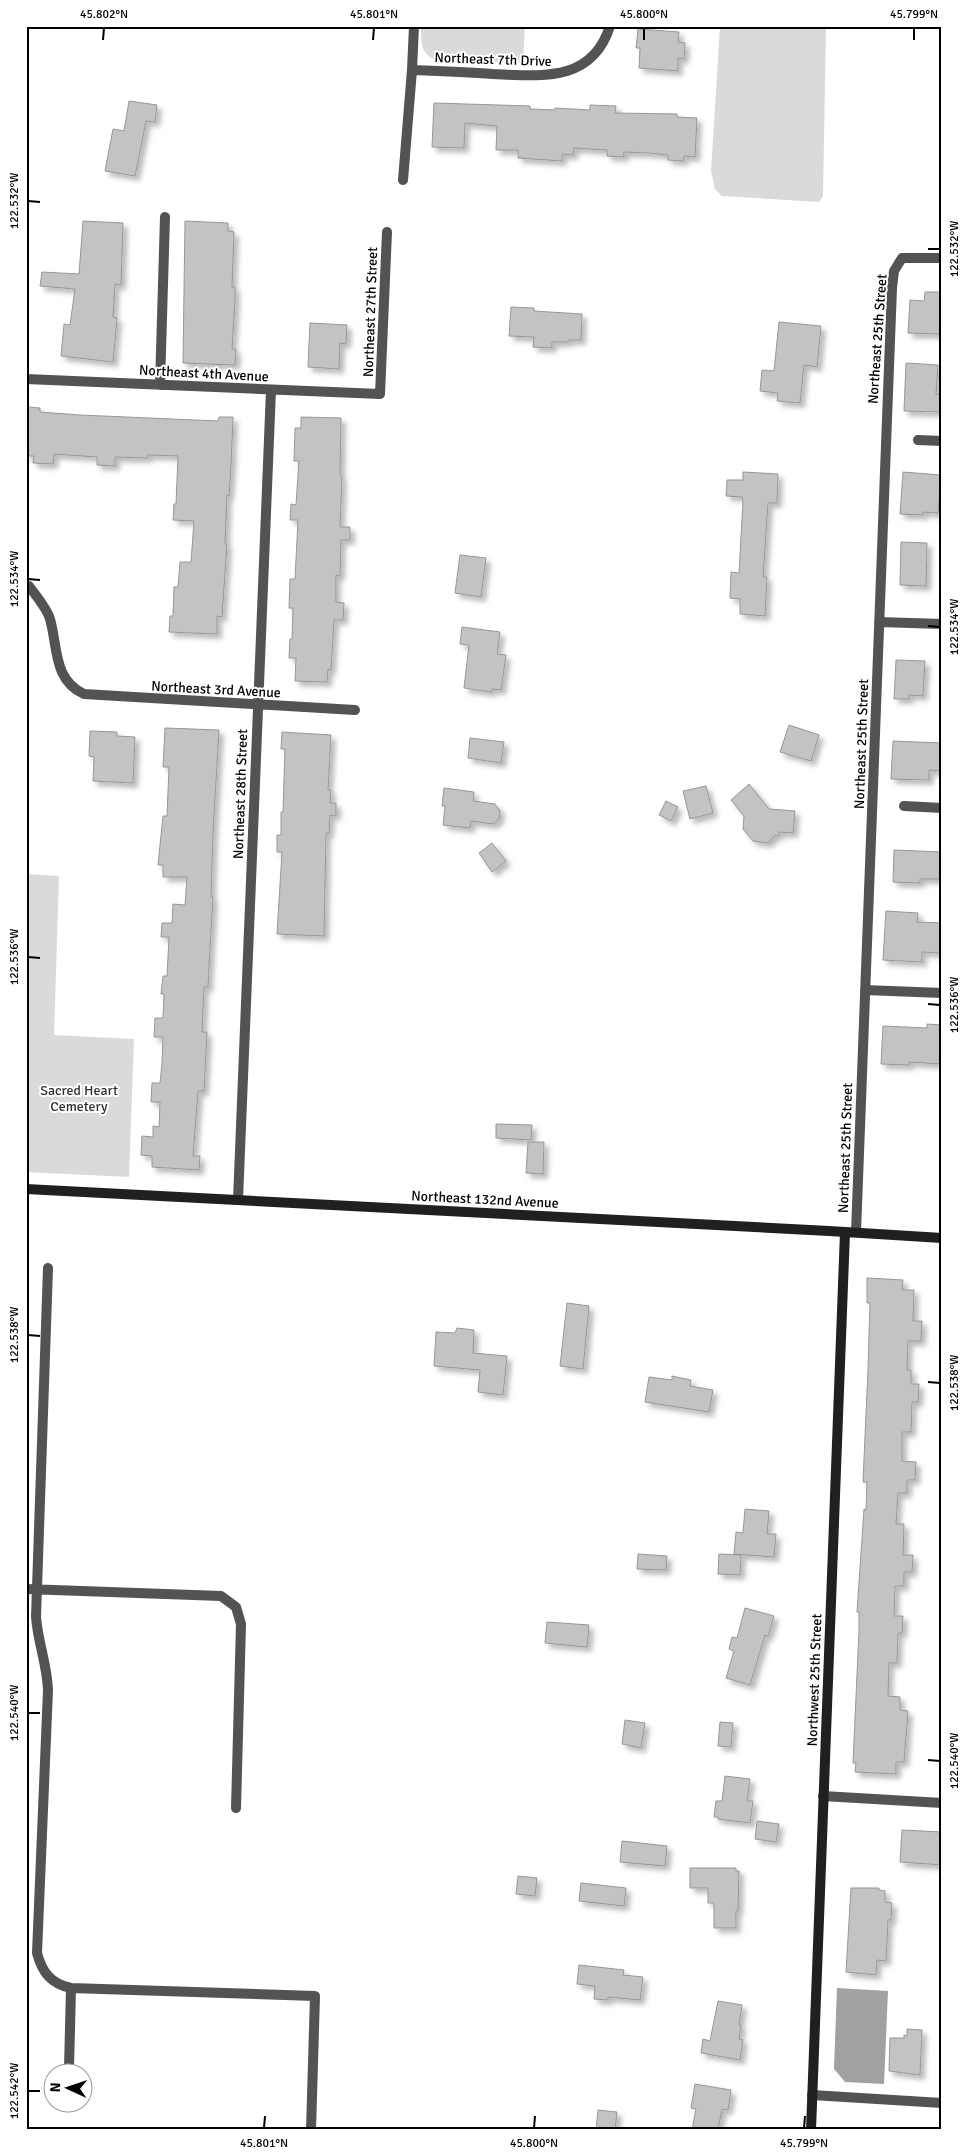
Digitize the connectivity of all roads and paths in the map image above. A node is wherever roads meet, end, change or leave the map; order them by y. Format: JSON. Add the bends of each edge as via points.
{"nodes":[{"id":1,"x":414,"y":26,"type":"edge"},
{"id":2,"x":610,"y":26,"type":"edge"},
{"id":3,"x":412,"y":70,"type":"junction"},
{"id":4,"x":403,"y":180,"type":"dead end"},
{"id":5,"x":165,"y":217,"type":"dead end"},
{"id":6,"x":387,"y":232,"type":"dead end"},
{"id":7,"x":942,"y":258,"type":"edge"},
{"id":8,"x":26,"y":379,"type":"edge"},
{"id":9,"x":160,"y":385,"type":"junction"},
{"id":10,"x":271,"y":390,"type":"junction"},
{"id":11,"x":380,"y":394,"type":"joint"},
{"id":12,"x":918,"y":440,"type":"dead end"},
{"id":13,"x":942,"y":441,"type":"edge"},
{"id":14,"x":29,"y":586,"type":"dead end"},
{"id":15,"x":879,"y":622,"type":"junction"},
{"id":16,"x":942,"y":624,"type":"edge"},
{"id":17,"x":258,"y":705,"type":"junction"},
{"id":18,"x":355,"y":710,"type":"dead end"},
{"id":19,"x":904,"y":806,"type":"dead end"},
{"id":20,"x":942,"y":808,"type":"edge"},
{"id":21,"x":865,"y":990,"type":"junction"},
{"id":22,"x":942,"y":993,"type":"edge"},
{"id":23,"x":26,"y":1190,"type":"edge"},
{"id":24,"x":238,"y":1200,"type":"junction"},
{"id":25,"x":845,"y":1232,"type":"junction"},
{"id":26,"x":856,"y":1232,"type":"junction"},
{"id":27,"x":942,"y":1238,"type":"edge"},
{"id":28,"x":48,"y":1268,"type":"dead end"},
{"id":29,"x":26,"y":1589,"type":"edge"},
{"id":30,"x":37,"y":1590,"type":"junction"},
{"id":31,"x":824,"y":1796,"type":"junction"},
{"id":32,"x":942,"y":1803,"type":"edge"},
{"id":33,"x":236,"y":1808,"type":"dead end"},
{"id":34,"x":72,"y":1988,"type":"junction"},
{"id":35,"x":69,"y":2064,"type":"edge"},
{"id":36,"x":812,"y":2095,"type":"junction"},
{"id":37,"x":942,"y":2103,"type":"edge"},
{"id":38,"x":311,"y":2130,"type":"edge"},
{"id":39,"x":811,"y":2130,"type":"edge"}],
"edges":[{"from":1,"to":3,"type":"street"},
{"from":2,"to":3,"type":"street","name":"Northeast 7th Drive","via":[[594,55],[576,68],[556,75]]},
{"from":3,"to":4,"type":"street"},
{"from":5,"to":9,"type":"street"},
{"from":6,"to":11,"type":"street","name":"Northeast 27th Street"},
{"from":7,"to":15,"type":"street","name":"Northeast 25th Street","via":[[902,258],[894,271]]},
{"from":8,"to":9,"type":"street","name":"Northeast 4th Avenue"},
{"from":9,"to":10,"type":"street","name":"Northeast 4th Avenue"},
{"from":10,"to":11,"type":"street","name":"Northeast 4th Avenue"},
{"from":10,"to":17,"type":"street","name":"Northeast 28th Street"},
{"from":12,"to":13,"type":"street"},
{"from":14,"to":17,"type":"street","name":"Northeast 3rd Avenue","via":[[50,617],[61,672],[76,690],[91,695]]},
{"from":15,"to":16,"type":"street"},
{"from":15,"to":21,"type":"street","name":"Northeast 25th Street"},
{"from":17,"to":18,"type":"street","name":"Northeast 3rd Avenue"},
{"from":17,"to":24,"type":"street","name":"Northeast 28th Street"},
{"from":19,"to":20,"type":"street"},
{"from":21,"to":22,"type":"street"},
{"from":21,"to":26,"type":"street","name":"Northeast 25th Street"},
{"from":23,"to":24,"type":"street","name":"Northeast 132nd Avenue"},
{"from":24,"to":25,"type":"street","name":"Northeast 132nd Avenue"},
{"from":25,"to":26,"type":"street","name":"Northeast 132nd Avenue"},
{"from":25,"to":31,"type":"street","name":"Northwest 25th Street"},
{"from":26,"to":27,"type":"street","name":"Northeast 132nd Avenue"},
{"from":28,"to":30,"type":"street"},
{"from":29,"to":30,"type":"street"},
{"from":30,"to":33,"type":"street","via":[[221,1596],[236,1607],[241,1624]]},
{"from":30,"to":34,"type":"street","via":[[38,1636],[47,1670],[48,1690],[37,1953],[41,1968],[50,1978],[60,1986]]},
{"from":31,"to":32,"type":"street"},
{"from":31,"to":36,"type":"street","name":"Northwest 25th Street"},
{"from":34,"to":35,"type":"street"},
{"from":34,"to":38,"type":"street","via":[[315,1996]]},
{"from":36,"to":37,"type":"street"},
{"from":36,"to":39,"type":"street","name":"Northwest 25th Street"}]}
